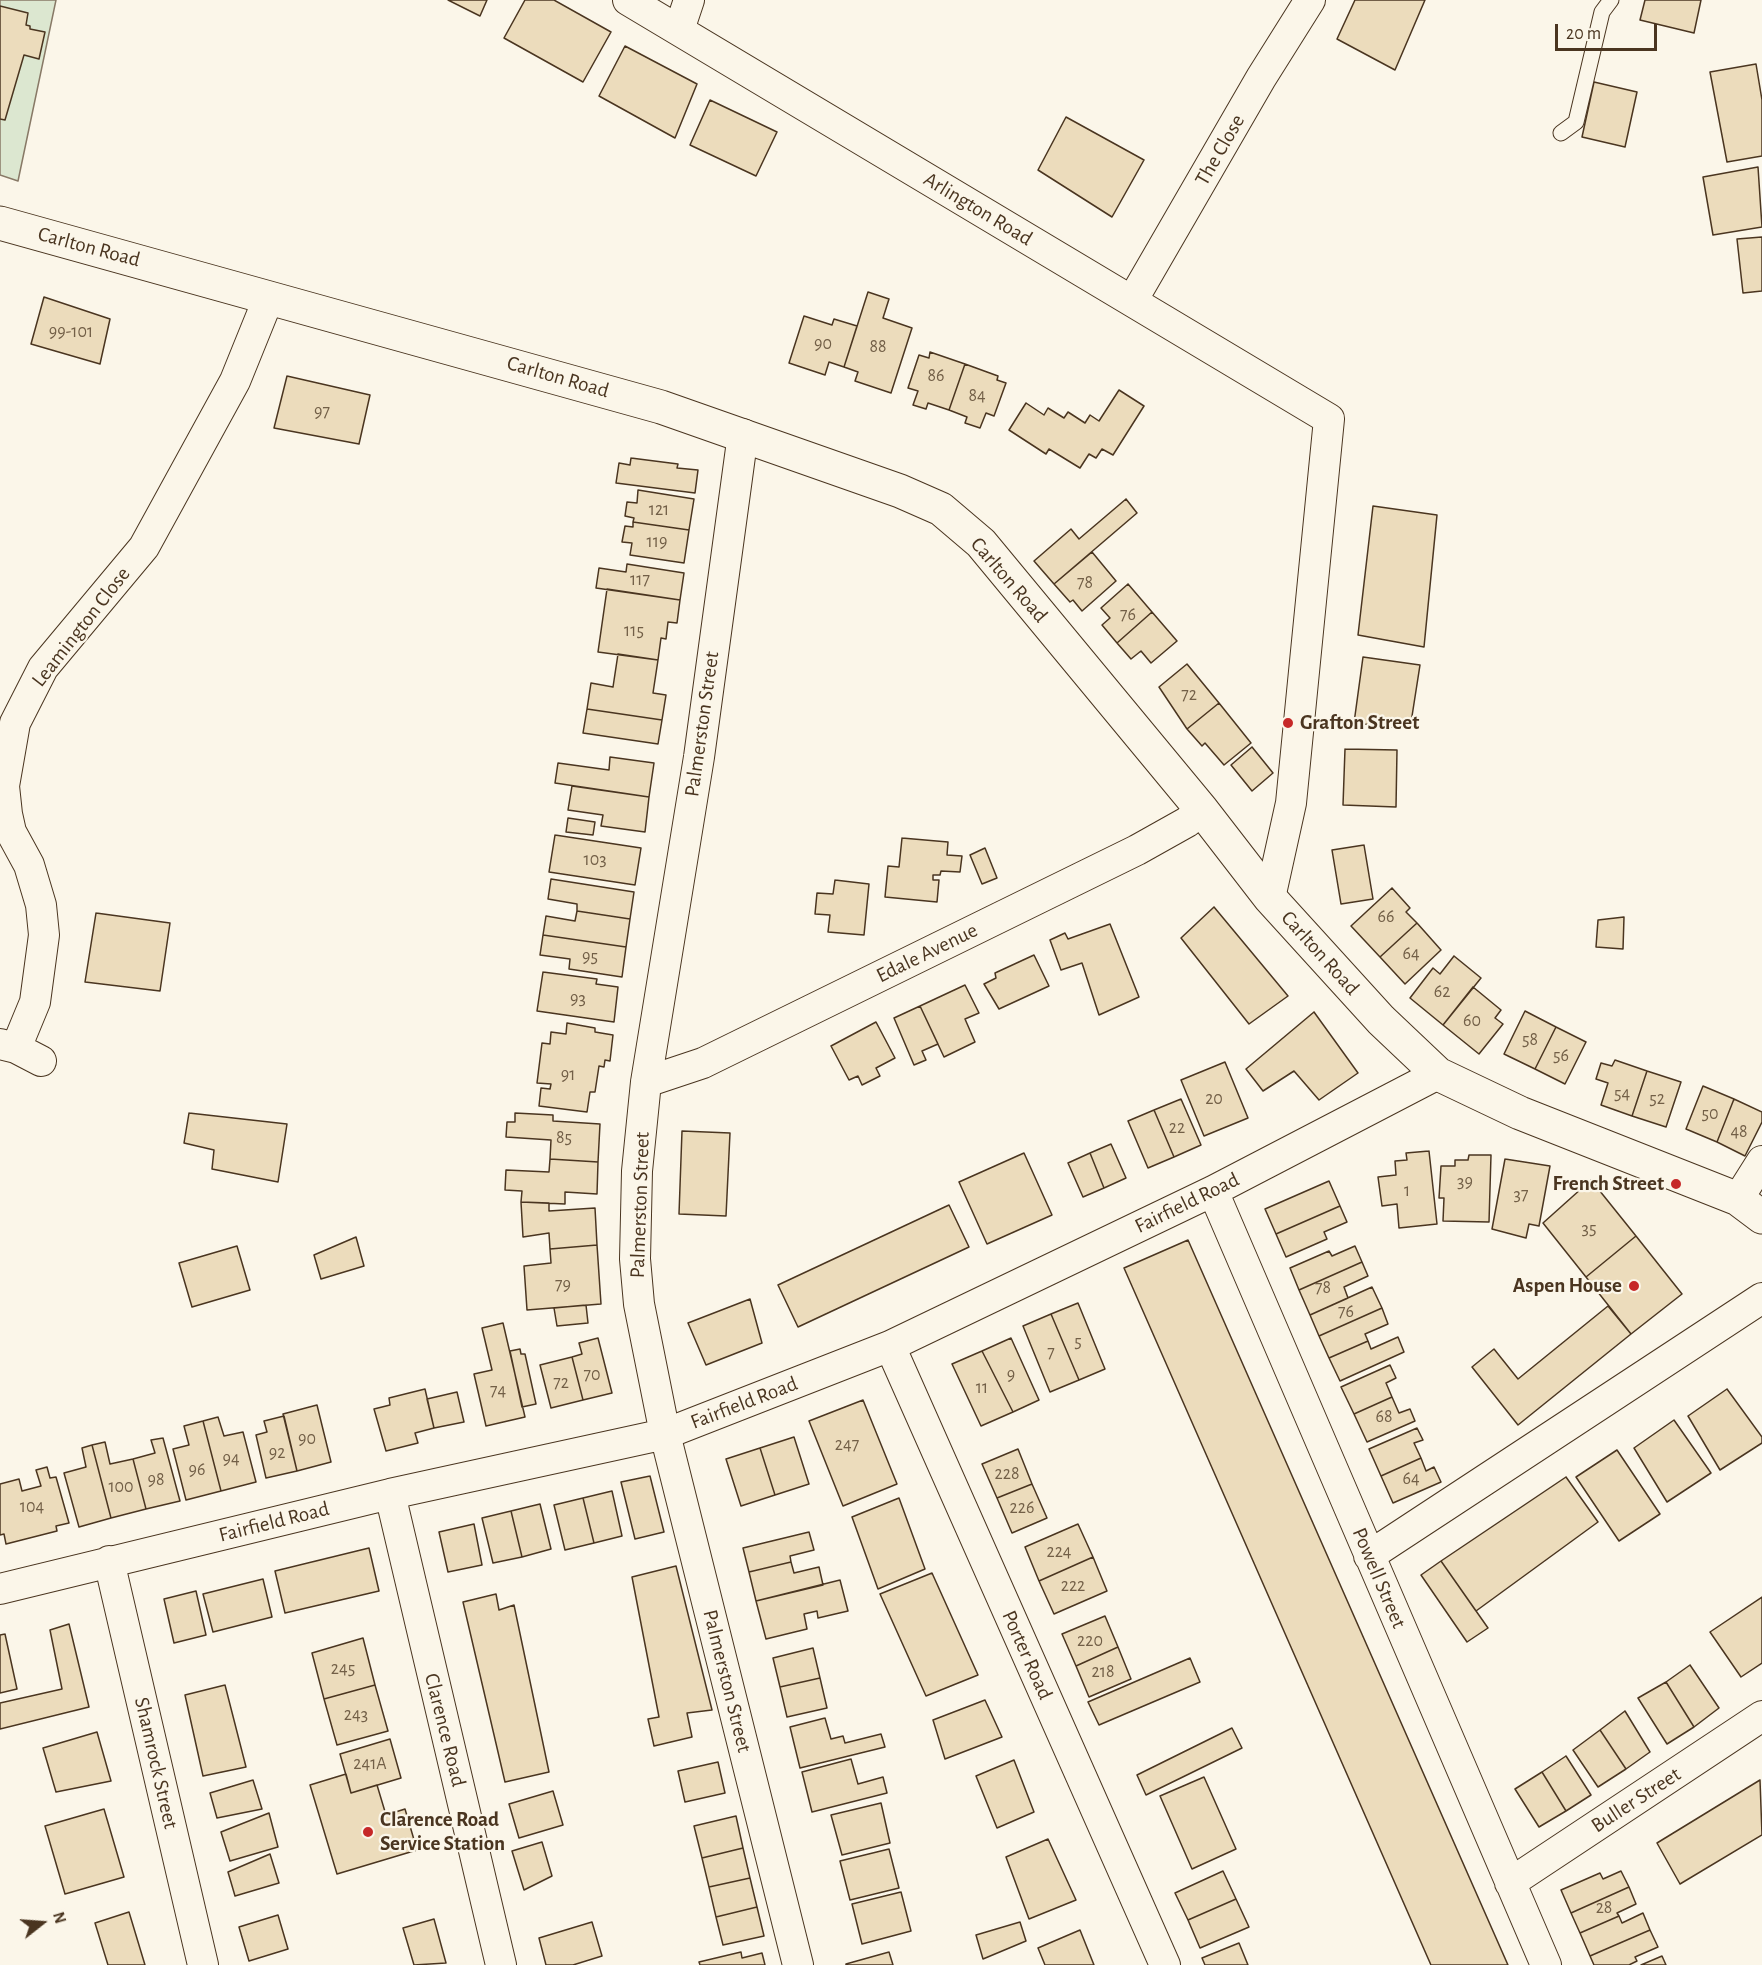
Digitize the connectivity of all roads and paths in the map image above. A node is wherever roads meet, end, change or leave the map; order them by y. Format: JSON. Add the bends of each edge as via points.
{"nodes":[{"id":1,"x":628,"y":0,"type":"edge"},
{"id":2,"x":689,"y":0,"type":"edge"},
{"id":3,"x":1310,"y":0,"type":"edge"},
{"id":4,"x":1611,"y":0,"type":"edge"},
{"id":5,"x":679,"y":30,"type":"junction"},
{"id":6,"x":1562,"y":133,"type":"dead end"},
{"id":7,"x":0,"y":223,"type":"edge"},
{"id":8,"x":270,"y":297,"type":"junction"},
{"id":9,"x":1132,"y":301,"type":"junction"},
{"id":10,"x":743,"y":434,"type":"junction"},
{"id":11,"x":1202,"y":810,"type":"junction"},
{"id":12,"x":1270,"y":898,"type":"junction"},
{"id":13,"x":19,"y":1051,"type":"edge"},
{"id":14,"x":1438,"y":1074,"type":"junction"},
{"id":15,"x":646,"y":1082,"type":"junction"},
{"id":16,"x":1762,"y":1161,"type":"edge"},
{"id":17,"x":1213,"y":1191,"type":"junction"},
{"id":18,"x":1750,"y":1208,"type":"edge"},
{"id":19,"x":1762,"y":1298,"type":"edge"},
{"id":20,"x":890,"y":1346,"type":"junction"},
{"id":21,"x":665,"y":1434,"type":"junction"},
{"id":22,"x":390,"y":1494,"type":"junction"},
{"id":23,"x":1369,"y":1556,"type":"junction"},
{"id":24,"x":109,"y":1562,"type":"junction"},
{"id":25,"x":0,"y":1588,"type":"edge"},
{"id":26,"x":1762,"y":1716,"type":"edge"},
{"id":27,"x":1510,"y":1883,"type":"junction"},
{"id":28,"x":203,"y":1965,"type":"edge"},
{"id":29,"x":501,"y":1965,"type":"edge"},
{"id":30,"x":798,"y":1965,"type":"edge"},
{"id":31,"x":1165,"y":1965,"type":"edge"},
{"id":32,"x":1546,"y":1965,"type":"edge"}],
"edges":[{"from":1,"to":5,"type":"street","name":"Arlington Road"},
{"from":2,"to":5,"type":"street"},
{"from":3,"to":9,"type":"street","name":"The Close"},
{"from":4,"to":6,"type":"lane","via":[[1602,12],[1576,122]]},
{"from":5,"to":9,"type":"street","name":"Arlington Road"},
{"from":7,"to":8,"type":"street","name":"Carlton Road"},
{"from":8,"to":10,"type":"street","name":"Carlton Road"},
{"from":8,"to":13,"type":"street","name":"Leamington Close","via":[[234,381],[144,548],[44,668],[15,723],[4,786],[7,813],[10,832],[29,866],[41,905],[44,935],[35,1002]]},
{"from":9,"to":12,"type":"street","name":"Arlington Road","via":[[1329,419],[1291,803]]},
{"from":10,"to":11,"type":"street","name":"Carlton Road","via":[[941,509],[981,543]]},
{"from":10,"to":15,"type":"street","name":"Palmerston Street","via":[[699,757]]},
{"from":11,"to":12,"type":"street","name":"Carlton Road"},
{"from":11,"to":15,"type":"street","name":"Edale Avenue","via":[[1137,850],[703,1063]]},
{"from":12,"to":14,"type":"street","name":"Carlton Road","via":[[1381,1020]]},
{"from":14,"to":17,"type":"street","name":"Fairfield Road"},
{"from":14,"to":18,"type":"street","name":"Carlton Road","via":[[1520,1113]]},
{"from":15,"to":21,"type":"street","name":"Palmerston Street","via":[[637,1171],[635,1259],[639,1304]]},
{"from":16,"to":18,"type":"street"},
{"from":17,"to":20,"type":"street","name":"Fairfield Road"},
{"from":17,"to":23,"type":"street","name":"Powell Street"},
{"from":19,"to":23,"type":"street"},
{"from":20,"to":21,"type":"street","name":"Fairfield Road"},
{"from":20,"to":31,"type":"street","name":"Porter Road"},
{"from":21,"to":22,"type":"street","name":"Fairfield Road"},
{"from":21,"to":30,"type":"street","name":"Palmerston Street"},
{"from":22,"to":24,"type":"street","name":"Fairfield Road"},
{"from":22,"to":29,"type":"street","name":"Clarence Road"},
{"from":23,"to":27,"type":"street","name":"Powell Street"},
{"from":24,"to":25,"type":"street","name":"Fairfield Road"},
{"from":24,"to":28,"type":"street","name":"Shamrock Street"},
{"from":26,"to":27,"type":"street","name":"Buller Street"},
{"from":27,"to":32,"type":"street","name":"Powell Street"}]}
